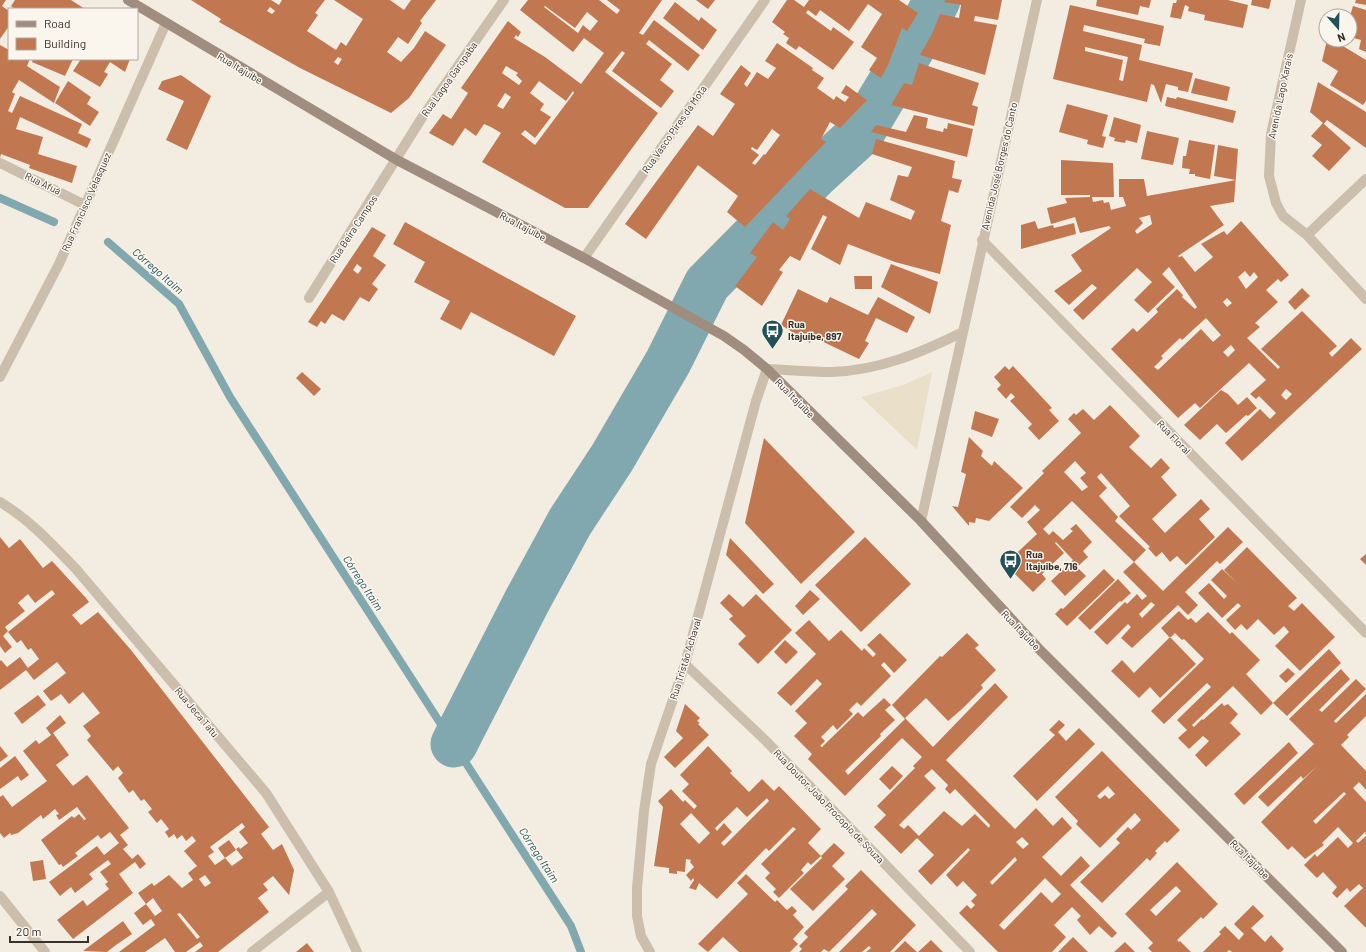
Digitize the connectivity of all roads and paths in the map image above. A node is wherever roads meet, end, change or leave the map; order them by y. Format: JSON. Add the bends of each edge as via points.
{"nodes":[{"id":1,"x":128,"y":0,"type":"edge"},
{"id":2,"x":504,"y":0,"type":"edge"},
{"id":3,"x":765,"y":0,"type":"edge"},
{"id":4,"x":1037,"y":0,"type":"edge"},
{"id":5,"x":1301,"y":0,"type":"edge"},
{"id":6,"x":166,"y":23,"type":"junction"},
{"id":7,"x":397,"y":160,"type":"junction"},
{"id":8,"x":0,"y":163,"type":"edge"},
{"id":9,"x":1366,"y":180,"type":"edge"},
{"id":10,"x":83,"y":209,"type":"junction"},
{"id":11,"x":1307,"y":236,"type":"junction"},
{"id":12,"x":982,"y":240,"type":"junction"},
{"id":13,"x":584,"y":258,"type":"junction"},
{"id":14,"x":309,"y":298,"type":"dead end"},
{"id":15,"x":1366,"y":299,"type":"edge"},
{"id":16,"x":962,"y":332,"type":"junction"},
{"id":17,"x":767,"y":369,"type":"junction"},
{"id":18,"x":0,"y":377,"type":"edge"},
{"id":19,"x":0,"y":502,"type":"edge"},
{"id":20,"x":921,"y":521,"type":"junction"},
{"id":21,"x":1366,"y":633,"type":"edge"},
{"id":22,"x":685,"y":664,"type":"junction"},
{"id":23,"x":329,"y":892,"type":"junction"},
{"id":24,"x":0,"y":896,"type":"edge"},
{"id":25,"x":45,"y":952,"type":"edge"},
{"id":26,"x":252,"y":952,"type":"edge"},
{"id":27,"x":357,"y":952,"type":"edge"},
{"id":28,"x":650,"y":952,"type":"edge"},
{"id":29,"x":970,"y":952,"type":"edge"},
{"id":30,"x":1342,"y":952,"type":"edge"}],
"edges":[{"from":1,"to":6,"type":"main road","name":"Rua Itajuíbe"},
{"from":2,"to":7,"type":"street","name":"Rua Lagoa Garopaba","via":[[423,116]]},
{"from":3,"to":13,"type":"street","name":"Rua Vasco Pires da Mota"},
{"from":4,"to":12,"type":"street","name":"Avenida José Borges do Canto"},
{"from":5,"to":11,"type":"street","name":"Avenida Lago Xarais","via":[[1271,134],[1269,176],[1276,203],[1283,216]]},
{"from":6,"to":7,"type":"main road","name":"Rua Itajuíbe"},
{"from":6,"to":10,"type":"street","name":"Rua Francisco Velasquez"},
{"from":7,"to":13,"type":"main road","name":"Rua Itajuíbe"},
{"from":7,"to":14,"type":"street","name":"Rua Beira Campos"},
{"from":8,"to":10,"type":"street","name":"Rua Afuá"},
{"from":9,"to":11,"type":"street"},
{"from":10,"to":18,"type":"street","name":"Rua Francisco Velasquez","via":[[59,264]]},
{"from":11,"to":15,"type":"street","name":"Avenida Lago Xarais"},
{"from":12,"to":16,"type":"street","name":"Avenida José Borges do Canto"},
{"from":12,"to":21,"type":"street","name":"Rua Floral"},
{"from":13,"to":17,"type":"main road","name":"Rua Itajuíbe","via":[[724,336]]},
{"from":16,"to":17,"type":"street","via":[[920,353],[880,365],[832,372]]},
{"from":16,"to":20,"type":"street","name":"Avenida José Borges do Canto"},
{"from":17,"to":20,"type":"main road","name":"Rua Itajuíbe"},
{"from":17,"to":22,"type":"street","name":"Rua Tristão Achaval","via":[[756,401]]},
{"from":19,"to":23,"type":"street","name":"Rua Jeca Tatu","via":[[44,536],[76,569],[261,787]]},
{"from":20,"to":30,"type":"main road","name":"Rua Itajuíbe","via":[[1039,649]]},
{"from":22,"to":28,"type":"street","name":"Rua Tristão Achaval","via":[[651,764],[644,811],[636,916],[641,936]]},
{"from":22,"to":29,"type":"street","name":"Rua Doutor João Procopio de Souza","via":[[766,741]]},
{"from":23,"to":26,"type":"street"},
{"from":23,"to":27,"type":"street","name":"Rua Jeca Tatu"},
{"from":24,"to":25,"type":"street"}]}
